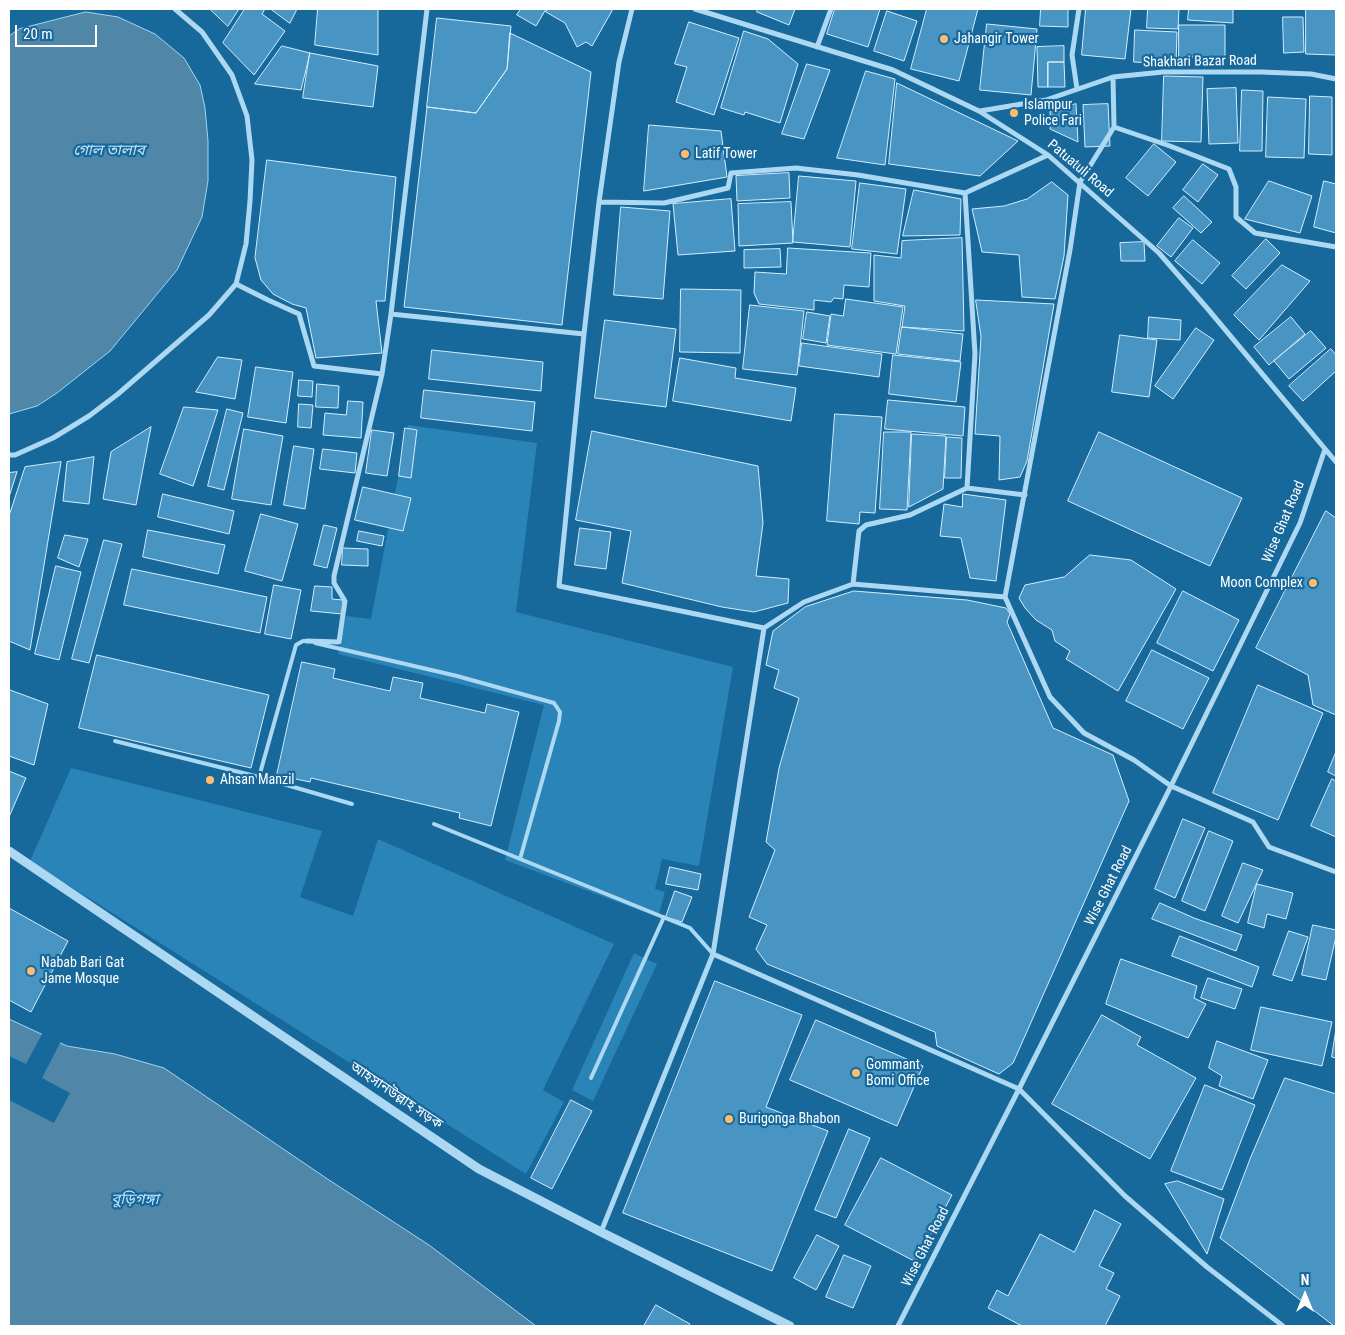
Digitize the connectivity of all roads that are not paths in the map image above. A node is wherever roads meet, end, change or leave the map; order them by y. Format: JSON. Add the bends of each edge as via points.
{"nodes":[{"id":1,"x":175,"y":9,"type":"edge"},
{"id":2,"x":427,"y":9,"type":"edge"},
{"id":3,"x":632,"y":9,"type":"edge"},
{"id":4,"x":695,"y":9,"type":"edge"},
{"id":5,"x":831,"y":9,"type":"edge"},
{"id":6,"x":1079,"y":9,"type":"edge"},
{"id":7,"x":817,"y":47,"type":"junction"},
{"id":8,"x":1113,"y":77,"type":"junction"},
{"id":9,"x":1336,"y":79,"type":"edge"},
{"id":10,"x":1076,"y":89,"type":"junction"},
{"id":11,"x":979,"y":111,"type":"junction"},
{"id":12,"x":1114,"y":127,"type":"junction"},
{"id":13,"x":1048,"y":155,"type":"junction"},
{"id":14,"x":1080,"y":182,"type":"junction"},
{"id":15,"x":965,"y":193,"type":"junction"},
{"id":16,"x":599,"y":202,"type":"junction"},
{"id":17,"x":1336,"y":247,"type":"edge"},
{"id":18,"x":236,"y":284,"type":"junction"},
{"id":19,"x":391,"y":314,"type":"junction"},
{"id":20,"x":584,"y":334,"type":"junction"},
{"id":21,"x":382,"y":374,"type":"junction"},
{"id":22,"x":1325,"y":449,"type":"junction"},
{"id":23,"x":9,"y":455,"type":"edge"},
{"id":24,"x":1336,"y":462,"type":"edge"},
{"id":25,"x":967,"y":488,"type":"junction"},
{"id":26,"x":1025,"y":495,"type":"junction"},
{"id":27,"x":852,"y":584,"type":"junction"},
{"id":28,"x":1005,"y":597,"type":"junction"},
{"id":29,"x":764,"y":628,"type":"junction"},
{"id":30,"x":307,"y":641,"type":"junction"},
{"id":31,"x":115,"y":741,"type":"dead end"},
{"id":32,"x":259,"y":777,"type":"junction"},
{"id":33,"x":1171,"y":786,"type":"junction"},
{"id":34,"x":352,"y":804,"type":"dead end"},
{"id":35,"x":434,"y":824,"type":"dead end"},
{"id":36,"x":9,"y":851,"type":"edge"},
{"id":37,"x":520,"y":859,"type":"junction"},
{"id":38,"x":1336,"y":872,"type":"edge"},
{"id":39,"x":664,"y":917,"type":"junction"},
{"id":40,"x":713,"y":954,"type":"junction"},
{"id":41,"x":591,"y":1078,"type":"dead end"},
{"id":42,"x":1020,"y":1089,"type":"junction"},
{"id":43,"x":601,"y":1232,"type":"junction"},
{"id":44,"x":790,"y":1326,"type":"edge"},
{"id":45,"x":898,"y":1326,"type":"edge"},
{"id":46,"x":1283,"y":1326,"type":"edge"}],
"edges":[{"from":1,"to":18,"type":"street","via":[[202,32],[232,75],[246,116],[252,160],[250,201],[246,244]]},
{"from":2,"to":19,"type":"street"},
{"from":3,"to":16,"type":"street","via":[[619,62]]},
{"from":4,"to":7,"type":"street","name":"Patuatuli Road"},
{"from":5,"to":7,"type":"street"},
{"from":6,"to":10,"type":"street","via":[[1072,55]]},
{"from":7,"to":11,"type":"street","name":"Patuatuli Road","via":[[893,70]]},
{"from":8,"to":9,"type":"street","name":"Shakhari Bazar Road","via":[[1163,72],[1252,72],[1311,74]]},
{"from":8,"to":10,"type":"street","name":"Shakhari Bazar Road"},
{"from":8,"to":12,"type":"street"},
{"from":10,"to":11,"type":"street","name":"Shakhari Bazar Road","via":[[1046,100]]},
{"from":11,"to":13,"type":"street","name":"Patuatuli Road"},
{"from":12,"to":14,"type":"street"},
{"from":12,"to":17,"type":"street","via":[[1229,169],[1236,188],[1236,217],[1255,232]]},
{"from":13,"to":14,"type":"street","name":"Patuatuli Road"},
{"from":13,"to":15,"type":"street"},
{"from":14,"to":22,"type":"street","name":"Patuatuli Road","via":[[1159,254]]},
{"from":14,"to":26,"type":"street"},
{"from":15,"to":16,"type":"street","via":[[796,168],[731,173],[728,188],[664,203]]},
{"from":15,"to":25,"type":"street","via":[[975,354]]},
{"from":16,"to":20,"type":"street"},
{"from":18,"to":21,"type":"street","via":[[299,314],[314,366]]},
{"from":18,"to":23,"type":"street","via":[[209,315],[89,416],[53,438]]},
{"from":19,"to":20,"type":"street"},
{"from":19,"to":21,"type":"street"},
{"from":20,"to":29,"type":"street","via":[[559,586]]},
{"from":21,"to":30,"type":"street","via":[[334,576],[334,583],[345,600],[339,642]]},
{"from":22,"to":24,"type":"street","name":"Patuatuli Road"},
{"from":22,"to":33,"type":"street","name":"Wise Ghat Road","via":[[1300,523]]},
{"from":25,"to":26,"type":"street"},
{"from":25,"to":27,"type":"street","via":[[910,515],[862,528]]},
{"from":26,"to":28,"type":"street"},
{"from":27,"to":28,"type":"street"},
{"from":27,"to":29,"type":"street","via":[[804,602]]},
{"from":28,"to":33,"type":"street","via":[[1050,697],[1084,733],[1134,760]]},
{"from":29,"to":40,"type":"street"},
{"from":30,"to":32,"type":"lane","via":[[296,645]]},
{"from":30,"to":37,"type":"lane","via":[[457,676],[554,703],[560,712],[559,721]]},
{"from":31,"to":32,"type":"lane"},
{"from":32,"to":34,"type":"lane"},
{"from":33,"to":38,"type":"street","via":[[1253,822],[1269,847]]},
{"from":33,"to":42,"type":"street","name":"Wise Ghat Road"},
{"from":35,"to":37,"type":"lane"},
{"from":36,"to":43,"type":"street","name":"আহসানউল্লাহ সড়ক","via":[[479,1168]]},
{"from":37,"to":39,"type":"lane"},
{"from":39,"to":40,"type":"lane","via":[[690,928]]},
{"from":39,"to":41,"type":"lane"},
{"from":40,"to":42,"type":"street"},
{"from":40,"to":43,"type":"street"},
{"from":42,"to":45,"type":"street","name":"Wise Ghat Road"},
{"from":42,"to":46,"type":"street","via":[[1125,1196],[1207,1267]]},
{"from":43,"to":44,"type":"street","name":"আহসানউল্লাহ সড়ক"}]}
